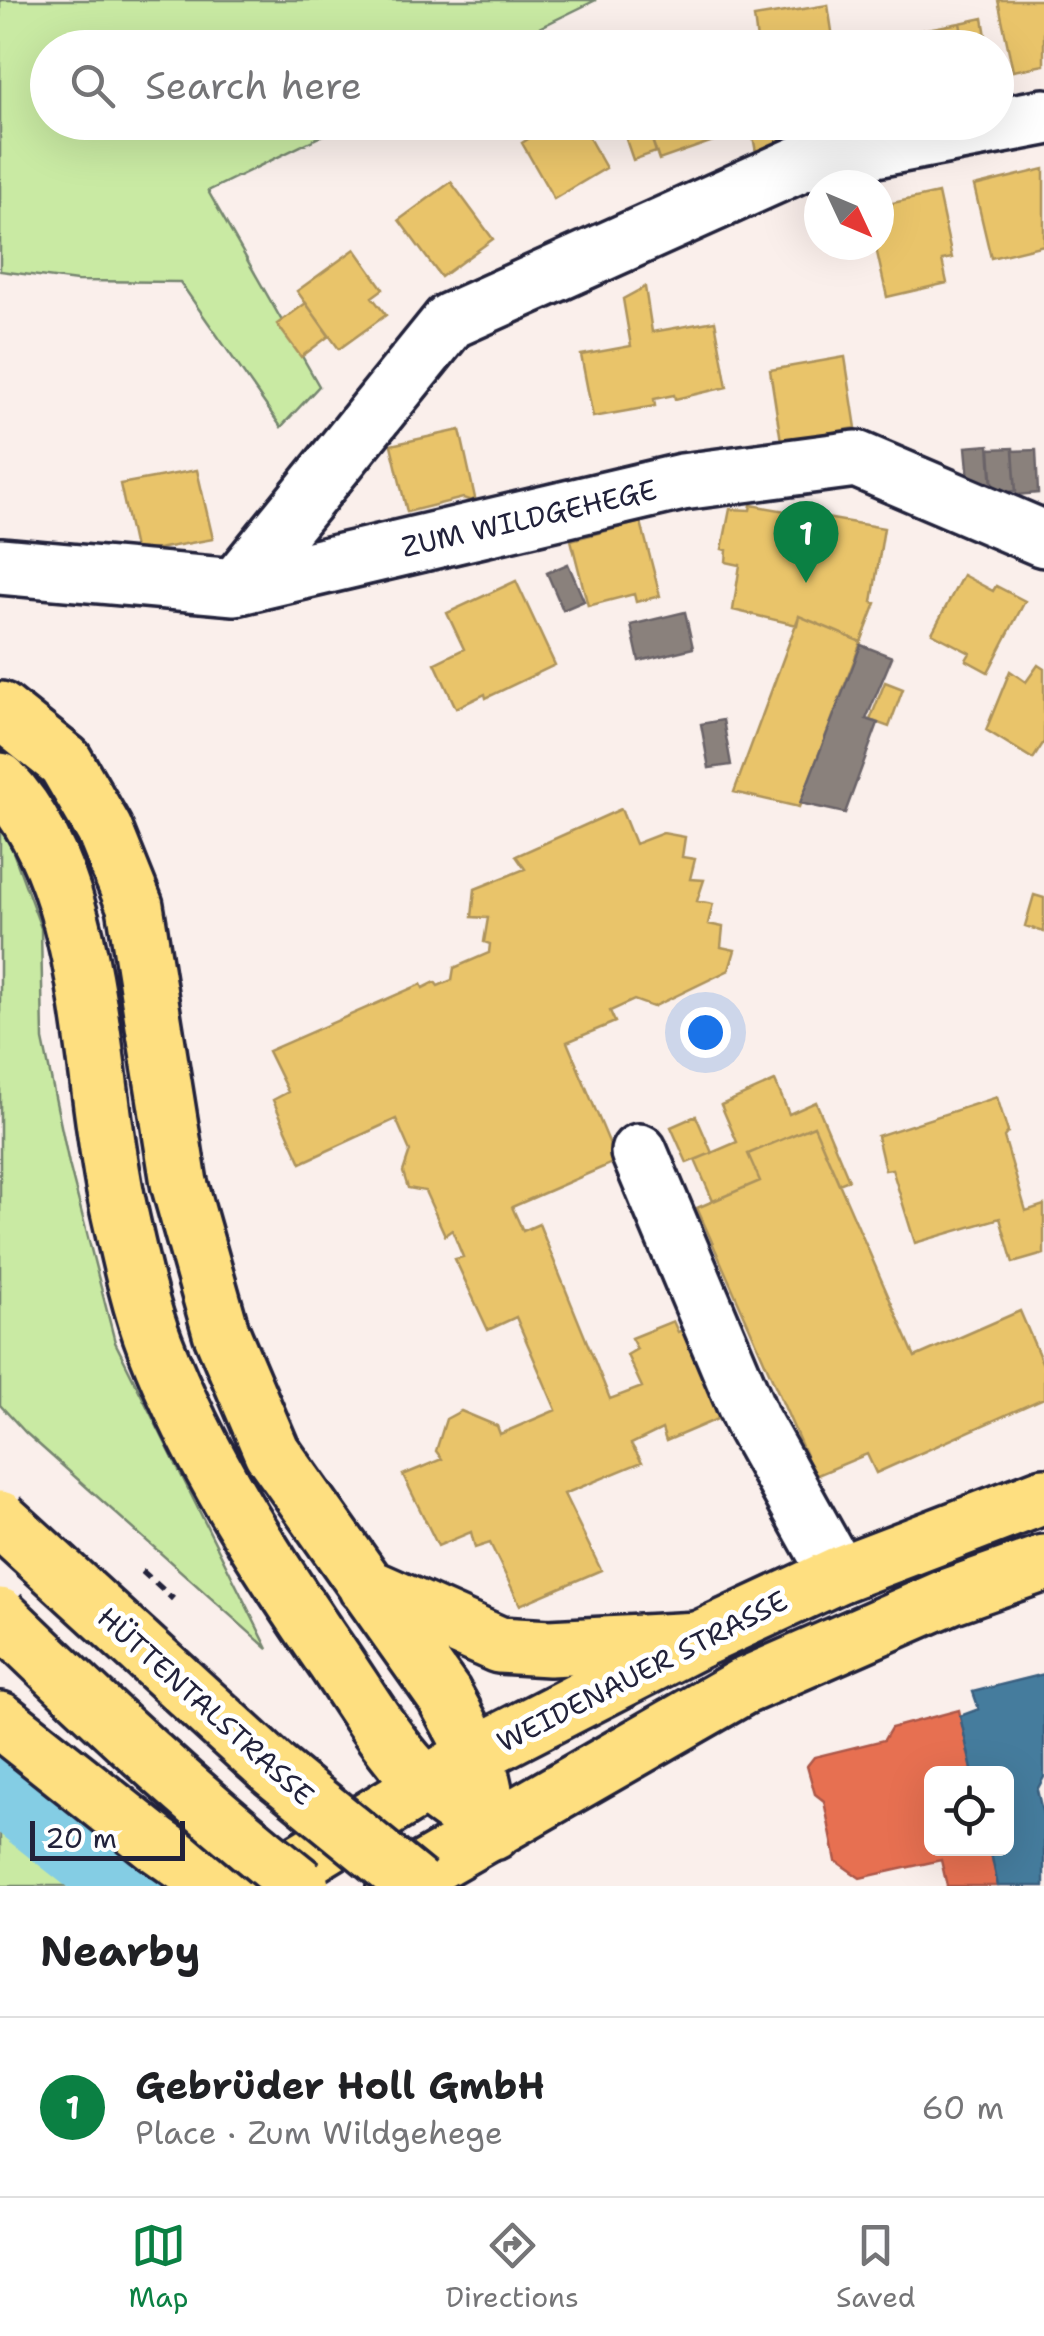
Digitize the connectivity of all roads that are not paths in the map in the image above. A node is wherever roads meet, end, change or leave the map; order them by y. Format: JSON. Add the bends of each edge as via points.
{"nodes":[{"id":1,"x":1044,"y":117,"type":"edge"},
{"id":2,"x":1014,"y":123,"type":"edge"},
{"id":3,"x":923,"y":140,"type":"edge"},
{"id":4,"x":1044,"y":540,"type":"edge"},
{"id":5,"x":0,"y":566,"type":"edge"},
{"id":6,"x":236,"y":586,"type":"junction"},
{"id":7,"x":0,"y":710,"type":"edge"},
{"id":8,"x":0,"y":781,"type":"edge"},
{"id":9,"x":639,"y":1152,"type":"dead end"},
{"id":10,"x":1044,"y":1496,"type":"edge"},
{"id":11,"x":0,"y":1520,"type":"edge"},
{"id":12,"x":1044,"y":1564,"type":"edge"},
{"id":13,"x":838,"y":1574,"type":"junction"},
{"id":14,"x":364,"y":1585,"type":"junction"},
{"id":15,"x":0,"y":1616,"type":"edge"},
{"id":16,"x":698,"y":1640,"type":"junction"},
{"id":17,"x":0,"y":1720,"type":"edge"},
{"id":18,"x":476,"y":1754,"type":"junction"},
{"id":19,"x":425,"y":1784,"type":"junction"},
{"id":20,"x":493,"y":1832,"type":"junction"},
{"id":21,"x":283,"y":1880,"type":"edge"},
{"id":22,"x":216,"y":1886,"type":"edge"},
{"id":23,"x":395,"y":1886,"type":"edge"},
{"id":24,"x":416,"y":1886,"type":"edge"}],
"edges":[{"from":1,"to":2,"type":"street"},
{"from":3,"to":6,"type":"street","via":[[802,163],[450,321]]},
{"from":4,"to":6,"type":"street","name":"ZUM WILDGEHEGE","via":[[856,458],[682,482]]},
{"from":5,"to":6,"type":"street","name":"ZUM WILDGEHEGE"},
{"from":7,"to":14,"type":"main road","via":[[65,762],[104,829],[135,906],[179,1183],[221,1332],[272,1452]]},
{"from":8,"to":19,"type":"main road","via":[[56,868],[79,956],[118,1205],[154,1343],[203,1450],[276,1576]]},
{"from":9,"to":13,"type":"street","via":[[752,1421]]},
{"from":10,"to":13,"type":"main road","name":"WEIDENAUER STRASSE"},
{"from":11,"to":24,"type":"main road","name":"HÜTTENTALSTRASSE","bridge":true,"via":[[274,1770]]},
{"from":12,"to":20,"type":"main road","via":[[950,1596],[742,1687]]},
{"from":13,"to":16,"type":"main road","name":"WEIDENAUER STRASSE"},
{"from":14,"to":16,"type":"main road","via":[[500,1644]]},
{"from":14,"to":18,"type":"main road","via":[[444,1696]]},
{"from":15,"to":21,"type":"main road","bridge":true},
{"from":16,"to":18,"type":"main road","name":"WEIDENAUER STRASSE"},
{"from":17,"to":22,"type":"main road"},
{"from":18,"to":19,"type":"main road","name":"WEIDENAUER STRASSE"},
{"from":18,"to":20,"type":"main road"},
{"from":19,"to":20,"type":"main road"},
{"from":19,"to":21,"type":"main road","name":"WEIDENAUER STRASSE"},
{"from":20,"to":23,"type":"main road"}]}
